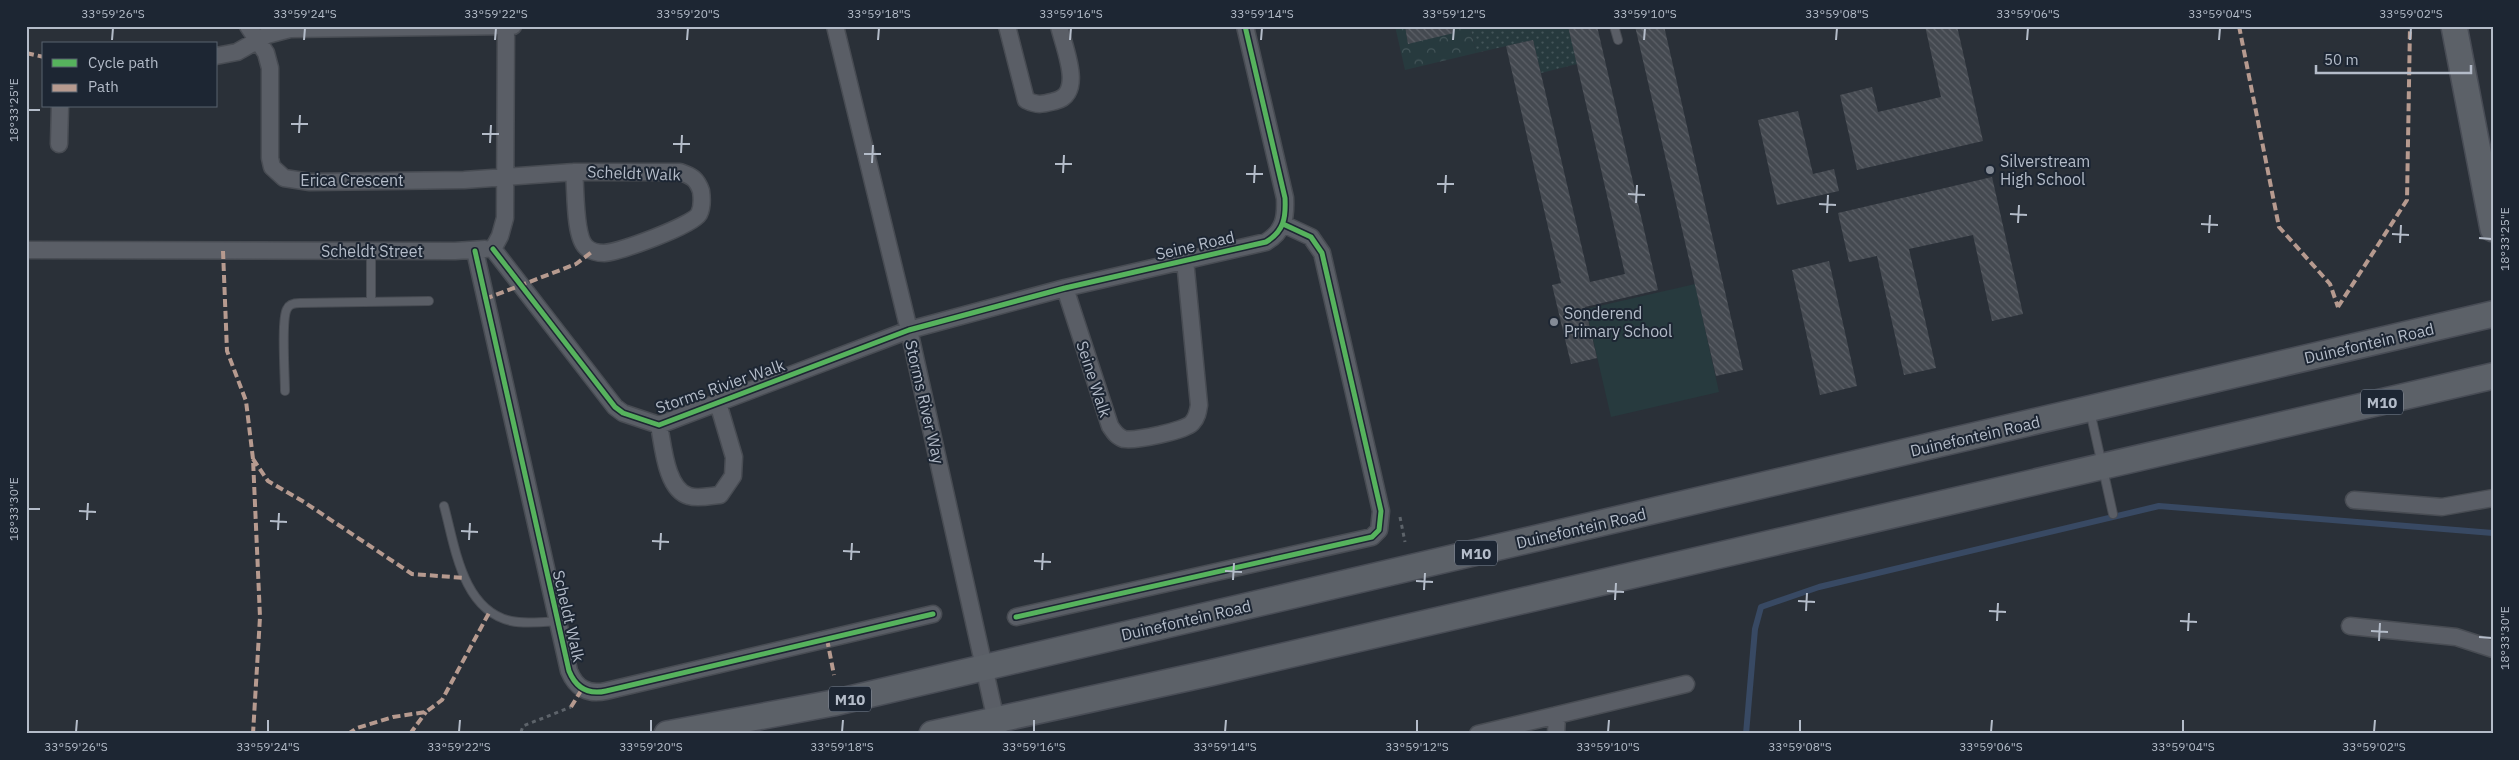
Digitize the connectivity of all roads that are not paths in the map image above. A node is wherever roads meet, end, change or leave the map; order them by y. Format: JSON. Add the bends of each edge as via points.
{"nodes":[{"id":1,"x":835,"y":26,"type":"edge"},
{"id":2,"x":1007,"y":26,"type":"edge"},
{"id":3,"x":1059,"y":26,"type":"edge"},
{"id":4,"x":1245,"y":26,"type":"edge"},
{"id":5,"x":1614,"y":26,"type":"edge"},
{"id":6,"x":2454,"y":26,"type":"edge"},
{"id":7,"x":508,"y":27,"type":"edge"},
{"id":8,"x":253,"y":33,"type":"edge"},
{"id":9,"x":1618,"y":40,"type":"dead end"},
{"id":10,"x":218,"y":56,"type":"edge"},
{"id":11,"x":60,"y":108,"type":"edge"},
{"id":12,"x":59,"y":144,"type":"dead end"},
{"id":13,"x":574,"y":172,"type":"junction"},
{"id":14,"x":505,"y":177,"type":"junction"},
{"id":15,"x":1283,"y":224,"type":"junction"},
{"id":16,"x":2493,"y":229,"type":"edge"},
{"id":17,"x":492,"y":248,"type":"junction"},
{"id":18,"x":26,"y":250,"type":"edge"},
{"id":19,"x":475,"y":250,"type":"junction"},
{"id":20,"x":371,"y":251,"type":"junction"},
{"id":21,"x":1186,"y":260,"type":"junction"},
{"id":22,"x":1065,"y":288,"type":"junction"},
{"id":23,"x":371,"y":301,"type":"junction"},
{"id":24,"x":429,"y":302,"type":"dead end"},
{"id":25,"x":2493,"y":314,"type":"edge"},
{"id":26,"x":909,"y":330,"type":"junction"},
{"id":27,"x":2493,"y":376,"type":"edge"},
{"id":28,"x":285,"y":391,"type":"dead end"},
{"id":29,"x":718,"y":403,"type":"junction"},
{"id":30,"x":2090,"y":410,"type":"junction"},
{"id":31,"x":659,"y":425,"type":"junction"},
{"id":32,"x":2102,"y":467,"type":"junction"},
{"id":33,"x":2493,"y":498,"type":"edge"},
{"id":34,"x":2354,"y":500,"type":"dead end"},
{"id":35,"x":444,"y":506,"type":"dead end"},
{"id":36,"x":2113,"y":514,"type":"dead end"},
{"id":37,"x":933,"y":614,"type":"dead end"},
{"id":38,"x":1016,"y":617,"type":"dead end"},
{"id":39,"x":558,"y":621,"type":"junction"},
{"id":40,"x":2350,"y":626,"type":"dead end"},
{"id":41,"x":2493,"y":649,"type":"edge"},
{"id":42,"x":984,"y":667,"type":"junction"},
{"id":43,"x":1686,"y":684,"type":"dead end"},
{"id":44,"x":1557,"y":715,"type":"junction"},
{"id":45,"x":997,"y":727,"type":"edge"},
{"id":46,"x":667,"y":734,"type":"edge"},
{"id":47,"x":932,"y":734,"type":"edge"},
{"id":48,"x":1478,"y":734,"type":"edge"},
{"id":49,"x":1556,"y":734,"type":"edge"}],
"edges":[{"from":1,"to":26,"type":"street","name":"Storms River Way"},
{"from":2,"to":3,"type":"street","via":[[1021,88],[1026,100],[1037,106],[1064,99],[1070,93],[1072,83]]},
{"from":4,"to":15,"type":"street","via":[[1284,198]]},
{"from":5,"to":9,"type":"lane"},
{"from":6,"to":16,"type":"main road"},
{"from":7,"to":8,"type":"street","via":[[290,29]]},
{"from":7,"to":14,"type":"street"},
{"from":8,"to":10,"type":"street","via":[[237,52]]},
{"from":8,"to":14,"type":"street","name":"Erica Crescent","via":[[266,53],[270,68],[270,158],[272,167],[284,178],[310,182]]},
{"from":11,"to":12,"type":"street"},
{"from":13,"to":13,"type":"street","name":"Scheldt Walk","via":[[580,237],[593,251],[614,251],[673,230],[690,222],[698,215],[701,206],[698,183],[693,176],[680,172]]},
{"from":13,"to":14,"type":"street","name":"Scheldt Walk"},
{"from":14,"to":17,"type":"street","via":[[505,218],[500,236]]},
{"from":15,"to":21,"type":"street","name":"Seine Road","via":[[1276,236],[1266,242]]},
{"from":15,"to":38,"type":"street","via":[[1311,237],[1322,253],[1381,511],[1379,530],[1372,537]]},
{"from":17,"to":19,"type":"street","name":"Scheldt Street"},
{"from":17,"to":31,"type":"street","name":"Storms Rivier Walk","via":[[615,407]]},
{"from":18,"to":20,"type":"street","name":"Scheldt Street"},
{"from":19,"to":20,"type":"street","name":"Scheldt Street"},
{"from":19,"to":39,"type":"street","name":"Scheldt Walk"},
{"from":20,"to":23,"type":"lane"},
{"from":21,"to":22,"type":"street","name":"Seine Road"},
{"from":21,"to":22,"type":"street","name":"Seine Walk","via":[[1199,405],[1197,415],[1185,428],[1136,438],[1125,439],[1116,435],[1110,426]]},
{"from":22,"to":26,"type":"street","name":"Seine Road"},
{"from":23,"to":24,"type":"lane"},
{"from":23,"to":28,"type":"lane","via":[[300,302],[289,306],[285,322]]},
{"from":25,"to":30,"type":"main road","name":"Duinefontein Road","number":"M10"},
{"from":26,"to":29,"type":"street","name":"Storms Rivier Walk"},
{"from":26,"to":42,"type":"street","name":"Storms River Way"},
{"from":27,"to":32,"type":"main road","number":"M10"},
{"from":29,"to":31,"type":"street","name":"Storms Rivier Walk"},
{"from":29,"to":31,"type":"street","name":"Storms Rivier Walk","via":[[734,457],[733,476],[720,495],[690,497],[680,493],[672,484]]},
{"from":30,"to":32,"type":"lane"},
{"from":30,"to":42,"type":"main road","name":"Duinefontein Road","number":"M10"},
{"from":32,"to":36,"type":"lane"},
{"from":32,"to":45,"type":"main road","number":"M10"},
{"from":33,"to":34,"type":"street","via":[[2442,507]]},
{"from":35,"to":39,"type":"lane","via":[[462,570],[475,598],[490,611],[510,621]]},
{"from":37,"to":39,"type":"street","name":"Scheldt Walk","via":[[598,693],[582,689],[574,682]]},
{"from":40,"to":41,"type":"street","via":[[2456,638]]},
{"from":42,"to":45,"type":"street","name":"Storms River Way"},
{"from":42,"to":46,"type":"main road","name":"Duinefontein Road","number":"M10","via":[[833,703]]},
{"from":43,"to":44,"type":"street"},
{"from":44,"to":48,"type":"street"},
{"from":44,"to":49,"type":"street"},
{"from":45,"to":47,"type":"main road","number":"M10"}]}
